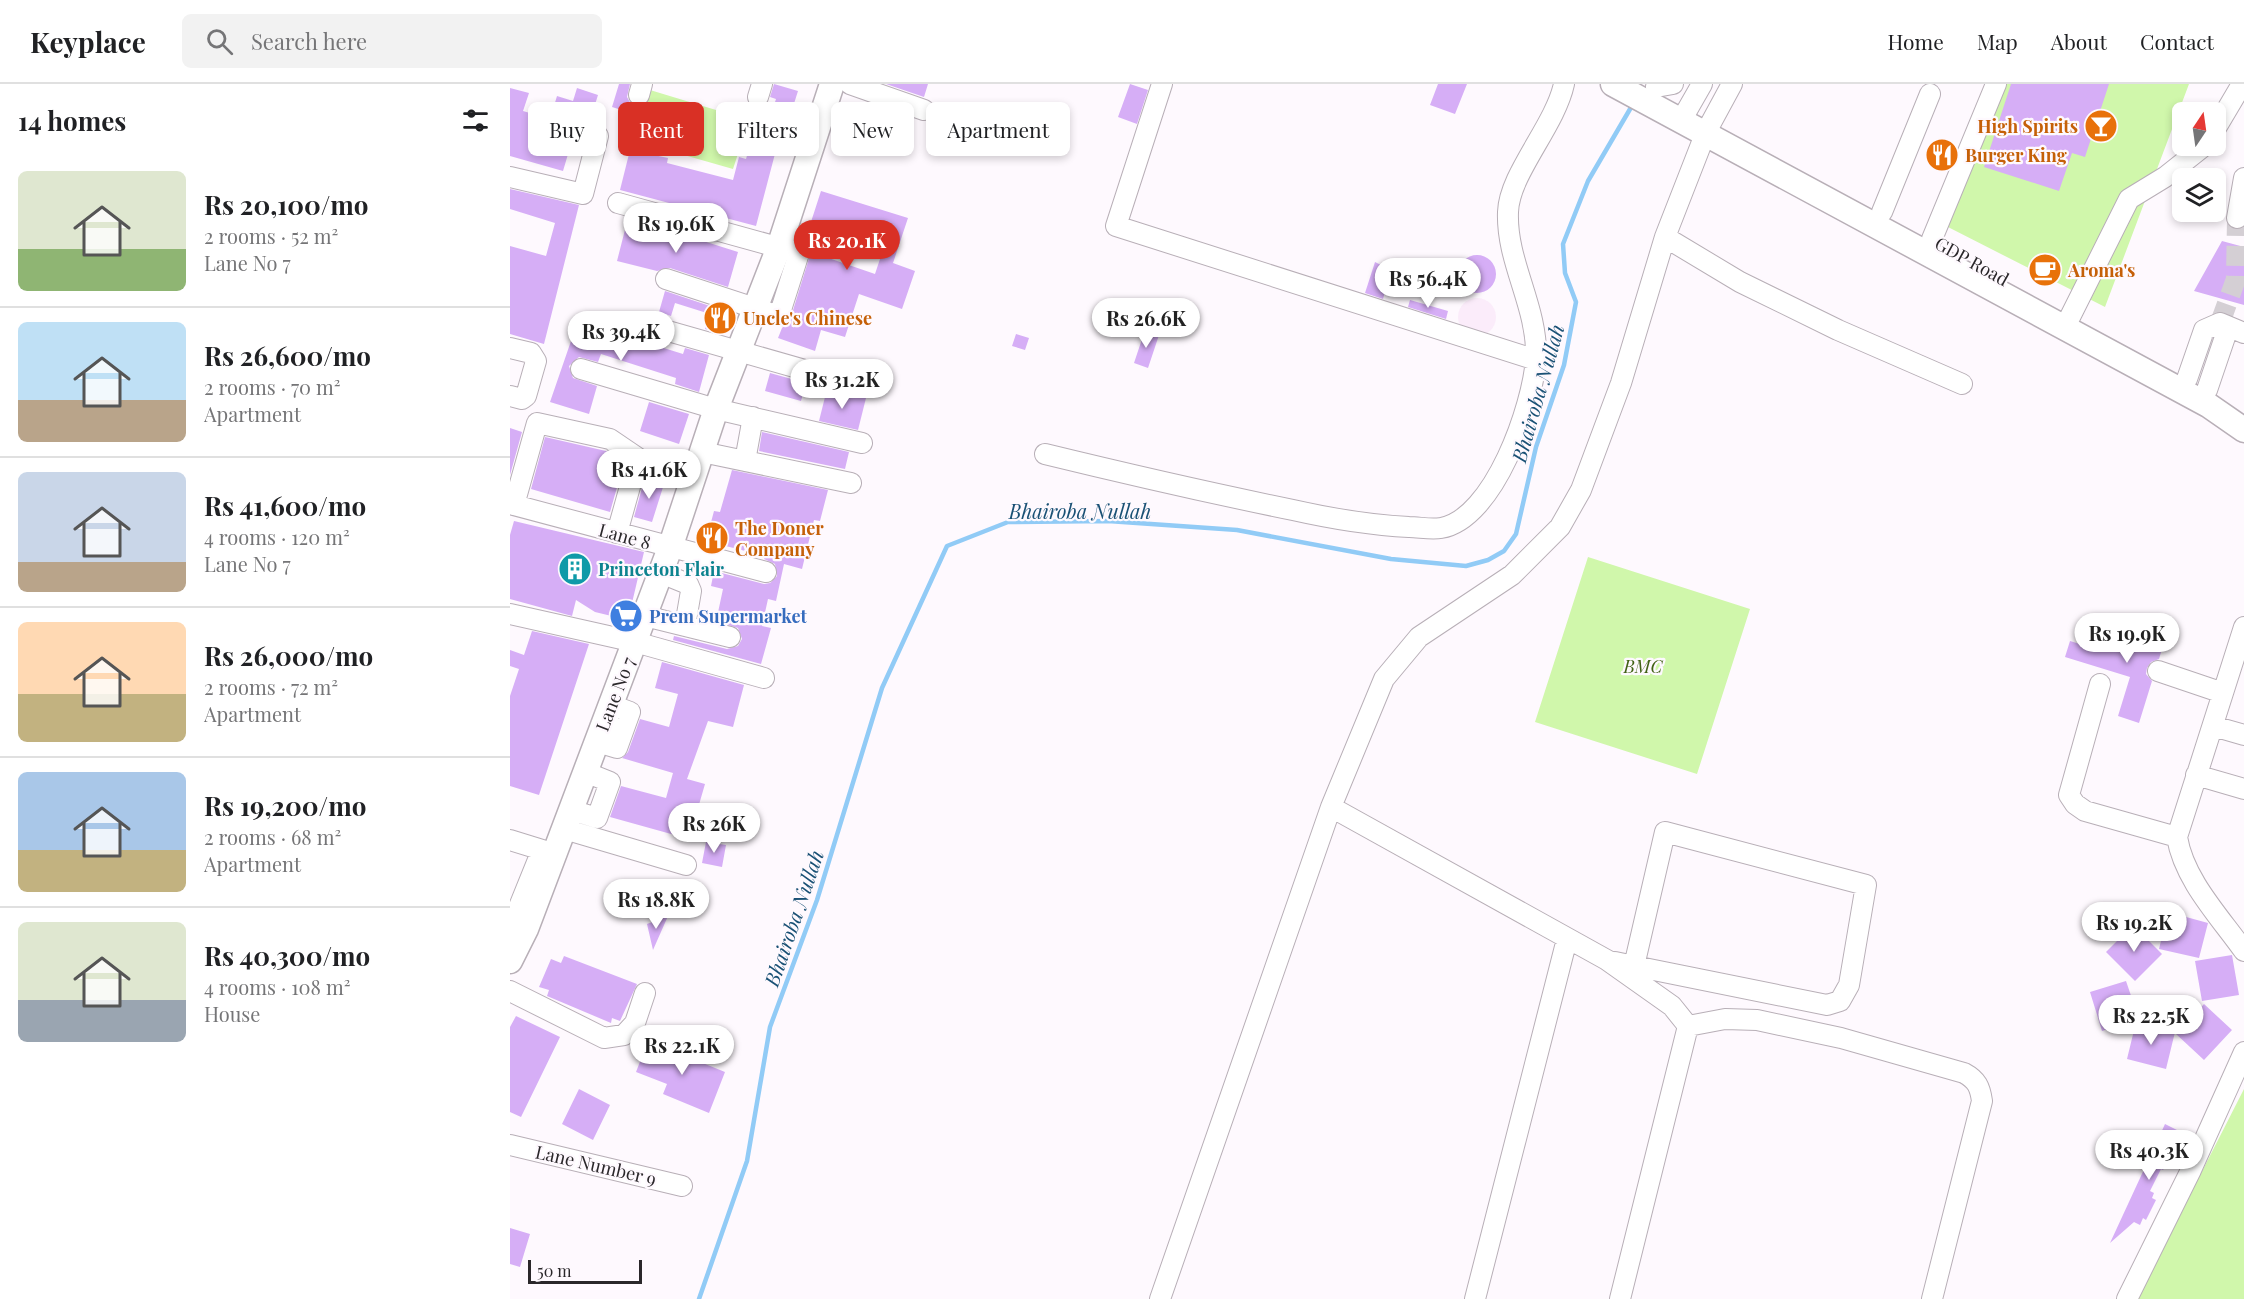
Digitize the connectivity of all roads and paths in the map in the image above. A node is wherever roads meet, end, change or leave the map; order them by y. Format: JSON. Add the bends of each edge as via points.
{"nodes":[{"id":1,"x":832,"y":84,"type":"edge"},
{"id":2,"x":850,"y":84,"type":"edge"},
{"id":3,"x":1162,"y":84,"type":"edge"},
{"id":4,"x":1564,"y":84,"type":"edge"},
{"id":5,"x":1613,"y":84,"type":"edge"},
{"id":6,"x":1702,"y":84,"type":"edge"},
{"id":7,"x":1732,"y":84,"type":"edge"},
{"id":8,"x":1996,"y":84,"type":"edge"},
{"id":9,"x":2242,"y":84,"type":"edge"},
{"id":10,"x":1656,"y":89,"type":"edge"},
{"id":11,"x":1930,"y":94,"type":"dead end"},
{"id":12,"x":924,"y":110,"type":"dead end"},
{"id":13,"x":2226,"y":111,"type":"edge"},
{"id":14,"x":1686,"y":112,"type":"junction"},
{"id":15,"x":1721,"y":132,"type":"junction"},
{"id":16,"x":593,"y":156,"type":"edge"},
{"id":17,"x":2191,"y":156,"type":"edge"},
{"id":18,"x":510,"y":177,"type":"edge"},
{"id":19,"x":2244,"y":178,"type":"edge"},
{"id":20,"x":618,"y":203,"type":"dead end"},
{"id":21,"x":1882,"y":212,"type":"junction"},
{"id":22,"x":2236,"y":218,"type":"tunnel mouth"},
{"id":23,"x":1665,"y":237,"type":"junction"},
{"id":24,"x":1932,"y":239,"type":"junction"},
{"id":25,"x":779,"y":247,"type":"junction"},
{"id":26,"x":666,"y":279,"type":"dead end"},
{"id":27,"x":755,"y":308,"type":"junction"},
{"id":28,"x":2070,"y":317,"type":"junction"},
{"id":29,"x":646,"y":325,"type":"dead end"},
{"id":30,"x":2244,"y":333,"type":"edge"},
{"id":31,"x":510,"y":348,"type":"edge"},
{"id":32,"x":738,"y":352,"type":"junction"},
{"id":33,"x":1536,"y":360,"type":"junction"},
{"id":34,"x":581,"y":369,"type":"dead end"},
{"id":35,"x":1962,"y":384,"type":"dead end"},
{"id":36,"x":2197,"y":384,"type":"junction"},
{"id":37,"x":861,"y":386,"type":"dead end"},
{"id":38,"x":510,"y":396,"type":"edge"},
{"id":39,"x":717,"y":409,"type":"junction"},
{"id":40,"x":2244,"y":414,"type":"edge"},
{"id":41,"x":753,"y":417,"type":"junction"},
{"id":42,"x":2244,"y":430,"type":"edge"},
{"id":43,"x":862,"y":443,"type":"dead end"},
{"id":44,"x":702,"y":452,"type":"junction"},
{"id":45,"x":1045,"y":454,"type":"dead end"},
{"id":46,"x":745,"y":461,"type":"junction"},
{"id":47,"x":851,"y":483,"type":"dead end"},
{"id":48,"x":512,"y":504,"type":"edge"},
{"id":49,"x":617,"y":533,"type":"junction"},
{"id":50,"x":670,"y":548,"type":"junction"},
{"id":51,"x":766,"y":572,"type":"dead end"},
{"id":52,"x":661,"y":573,"type":"junction"},
{"id":53,"x":510,"y":614,"type":"edge"},
{"id":54,"x":645,"y":616,"type":"junction"},
{"id":55,"x":685,"y":626,"type":"junction"},
{"id":56,"x":2244,"y":627,"type":"edge"},
{"id":57,"x":730,"y":637,"type":"dead end"},
{"id":58,"x":635,"y":642,"type":"junction"},
{"id":59,"x":2158,"y":672,"type":"dead end"},
{"id":60,"x":764,"y":678,"type":"dead end"},
{"id":61,"x":2100,"y":684,"type":"dead end"},
{"id":62,"x":2223,"y":693,"type":"junction"},
{"id":63,"x":2213,"y":726,"type":"junction"},
{"id":64,"x":2244,"y":735,"type":"edge"},
{"id":65,"x":2196,"y":775,"type":"junction"},
{"id":66,"x":2244,"y":789,"type":"edge"},
{"id":67,"x":1331,"y":807,"type":"junction"},
{"id":68,"x":568,"y":819,"type":"junction"},
{"id":69,"x":2177,"y":837,"type":"junction"},
{"id":70,"x":510,"y":840,"type":"edge"},
{"id":71,"x":548,"y":852,"type":"junction"},
{"id":72,"x":686,"y":865,"type":"dead end"},
{"id":73,"x":510,"y":929,"type":"edge"},
{"id":74,"x":1567,"y":939,"type":"junction"},
{"id":75,"x":2244,"y":951,"type":"edge"},
{"id":76,"x":1607,"y":960,"type":"junction"},
{"id":77,"x":510,"y":961,"type":"edge"},
{"id":78,"x":1634,"y":966,"type":"junction"},
{"id":79,"x":510,"y":991,"type":"edge"},
{"id":80,"x":645,"y":993,"type":"dead end"},
{"id":81,"x":1689,"y":1026,"type":"junction"},
{"id":82,"x":2244,"y":1052,"type":"edge"},
{"id":83,"x":510,"y":1145,"type":"edge"},
{"id":84,"x":682,"y":1186,"type":"dead end"},
{"id":85,"x":1160,"y":1299,"type":"edge"},
{"id":86,"x":1475,"y":1299,"type":"edge"},
{"id":87,"x":1620,"y":1299,"type":"edge"},
{"id":88,"x":1932,"y":1299,"type":"edge"},
{"id":89,"x":2127,"y":1299,"type":"edge"}],
"edges":[{"from":1,"to":25,"type":"main road","name":"Lane No 7"},
{"from":2,"to":12,"type":"street"},
{"from":3,"to":33,"type":"street","via":[[1116,226]]},
{"from":4,"to":33,"type":"street","via":[[1547,128],[1523,169],[1508,211],[1511,244],[1535,328]]},
{"from":5,"to":10,"type":"main road"},
{"from":6,"to":14,"type":"street"},
{"from":7,"to":15,"type":"street"},
{"from":8,"to":24,"type":"street"},
{"from":9,"to":13,"type":"street"},
{"from":10,"to":14,"type":"main road"},
{"from":11,"to":21,"type":"street"},
{"from":14,"to":15,"type":"main road"},
{"from":15,"to":21,"type":"main road","name":"GDP Road"},
{"from":15,"to":23,"type":"street"},
{"from":15,"to":42,"type":"main road","via":[[2208,405]]},
{"from":16,"to":18,"type":"street","via":[[584,194]]},
{"from":17,"to":28,"type":"street","via":[[2129,199]]},
{"from":19,"to":22,"type":"street"},
{"from":20,"to":25,"type":"street"},
{"from":21,"to":24,"type":"main road","name":"GDP Road"},
{"from":23,"to":35,"type":"street","via":[[1740,282]]},
{"from":23,"to":67,"type":"street","via":[[1621,383],[1581,490],[1560,527],[1512,575],[1419,637],[1384,678]]},
{"from":24,"to":28,"type":"main road","name":"GDP Road"},
{"from":25,"to":27,"type":"main road","name":"Lane No 7"},
{"from":26,"to":27,"type":"street"},
{"from":27,"to":32,"type":"main road","name":"Lane No 7"},
{"from":28,"to":36,"type":"main road","name":"GDP Road"},
{"from":29,"to":32,"type":"street"},
{"from":30,"to":36,"type":"street","via":[[2220,323],[2204,330]]},
{"from":31,"to":38,"type":"street","via":[[531,353],[536,361],[526,396]]},
{"from":32,"to":37,"type":"street"},
{"from":32,"to":39,"type":"main road","name":"Lane No 7"},
{"from":33,"to":45,"type":"street","via":[[1525,412],[1493,488],[1464,518],[1441,528],[1359,524]]},
{"from":34,"to":39,"type":"street"},
{"from":36,"to":40,"type":"main road","name":"GDP Road"},
{"from":39,"to":41,"type":"street"},
{"from":39,"to":44,"type":"main road","name":"Lane No 7"},
{"from":41,"to":43,"type":"street"},
{"from":41,"to":46,"type":"street"},
{"from":44,"to":46,"type":"street"},
{"from":44,"to":50,"type":"main road","name":"Lane No 7"},
{"from":46,"to":47,"type":"street"},
{"from":48,"to":49,"type":"street","name":"Lane 8"},
{"from":48,"to":49,"type":"street","via":[[537,423],[610,440],[639,458]]},
{"from":49,"to":50,"type":"street","name":"Lane 8"},
{"from":50,"to":51,"type":"street","name":"Lane 8"},
{"from":50,"to":52,"type":"main road","name":"Lane No 7"},
{"from":52,"to":54,"type":"main road","name":"Lane No 7"},
{"from":52,"to":55,"type":"street","via":[[688,584],[691,591]]},
{"from":53,"to":58,"type":"street"},
{"from":54,"to":55,"type":"street"},
{"from":54,"to":58,"type":"main road","name":"Lane No 7"},
{"from":55,"to":57,"type":"street"},
{"from":56,"to":62,"type":"street"},
{"from":58,"to":60,"type":"street"},
{"from":58,"to":68,"type":"main road","name":"Lane No 7"},
{"from":59,"to":62,"type":"street"},
{"from":61,"to":69,"type":"street","via":[[2069,795],[2085,811]]},
{"from":62,"to":63,"type":"street"},
{"from":63,"to":64,"type":"street"},
{"from":63,"to":65,"type":"street"},
{"from":65,"to":66,"type":"street"},
{"from":65,"to":69,"type":"street"},
{"from":67,"to":74,"type":"street"},
{"from":67,"to":85,"type":"street"},
{"from":68,"to":71,"type":"main road","name":"Lane No 7"},
{"from":68,"to":72,"type":"street"},
{"from":69,"to":75,"type":"street","via":[[2179,852],[2195,882]]},
{"from":70,"to":71,"type":"street"},
{"from":71,"to":73,"type":"street"},
{"from":71,"to":77,"type":"main road","name":"Lane No 7","via":[[526,929]]},
{"from":74,"to":76,"type":"street"},
{"from":74,"to":86,"type":"street"},
{"from":76,"to":78,"type":"street"},
{"from":76,"to":81,"type":"street","via":[[1672,1006]]},
{"from":78,"to":78,"type":"street","via":[[1827,1005],[1840,1001],[1849,985],[1866,885],[1665,832]]},
{"from":79,"to":80,"type":"street","via":[[604,1038],[624,1035],[635,1023]]},
{"from":81,"to":87,"type":"street"},
{"from":81,"to":88,"type":"street","via":[[1725,1019],[1758,1020],[1841,1038],[1974,1079],[1982,1101]]},
{"from":82,"to":89,"type":"street"},
{"from":83,"to":84,"type":"street","name":"Lane Number 9"}]}
